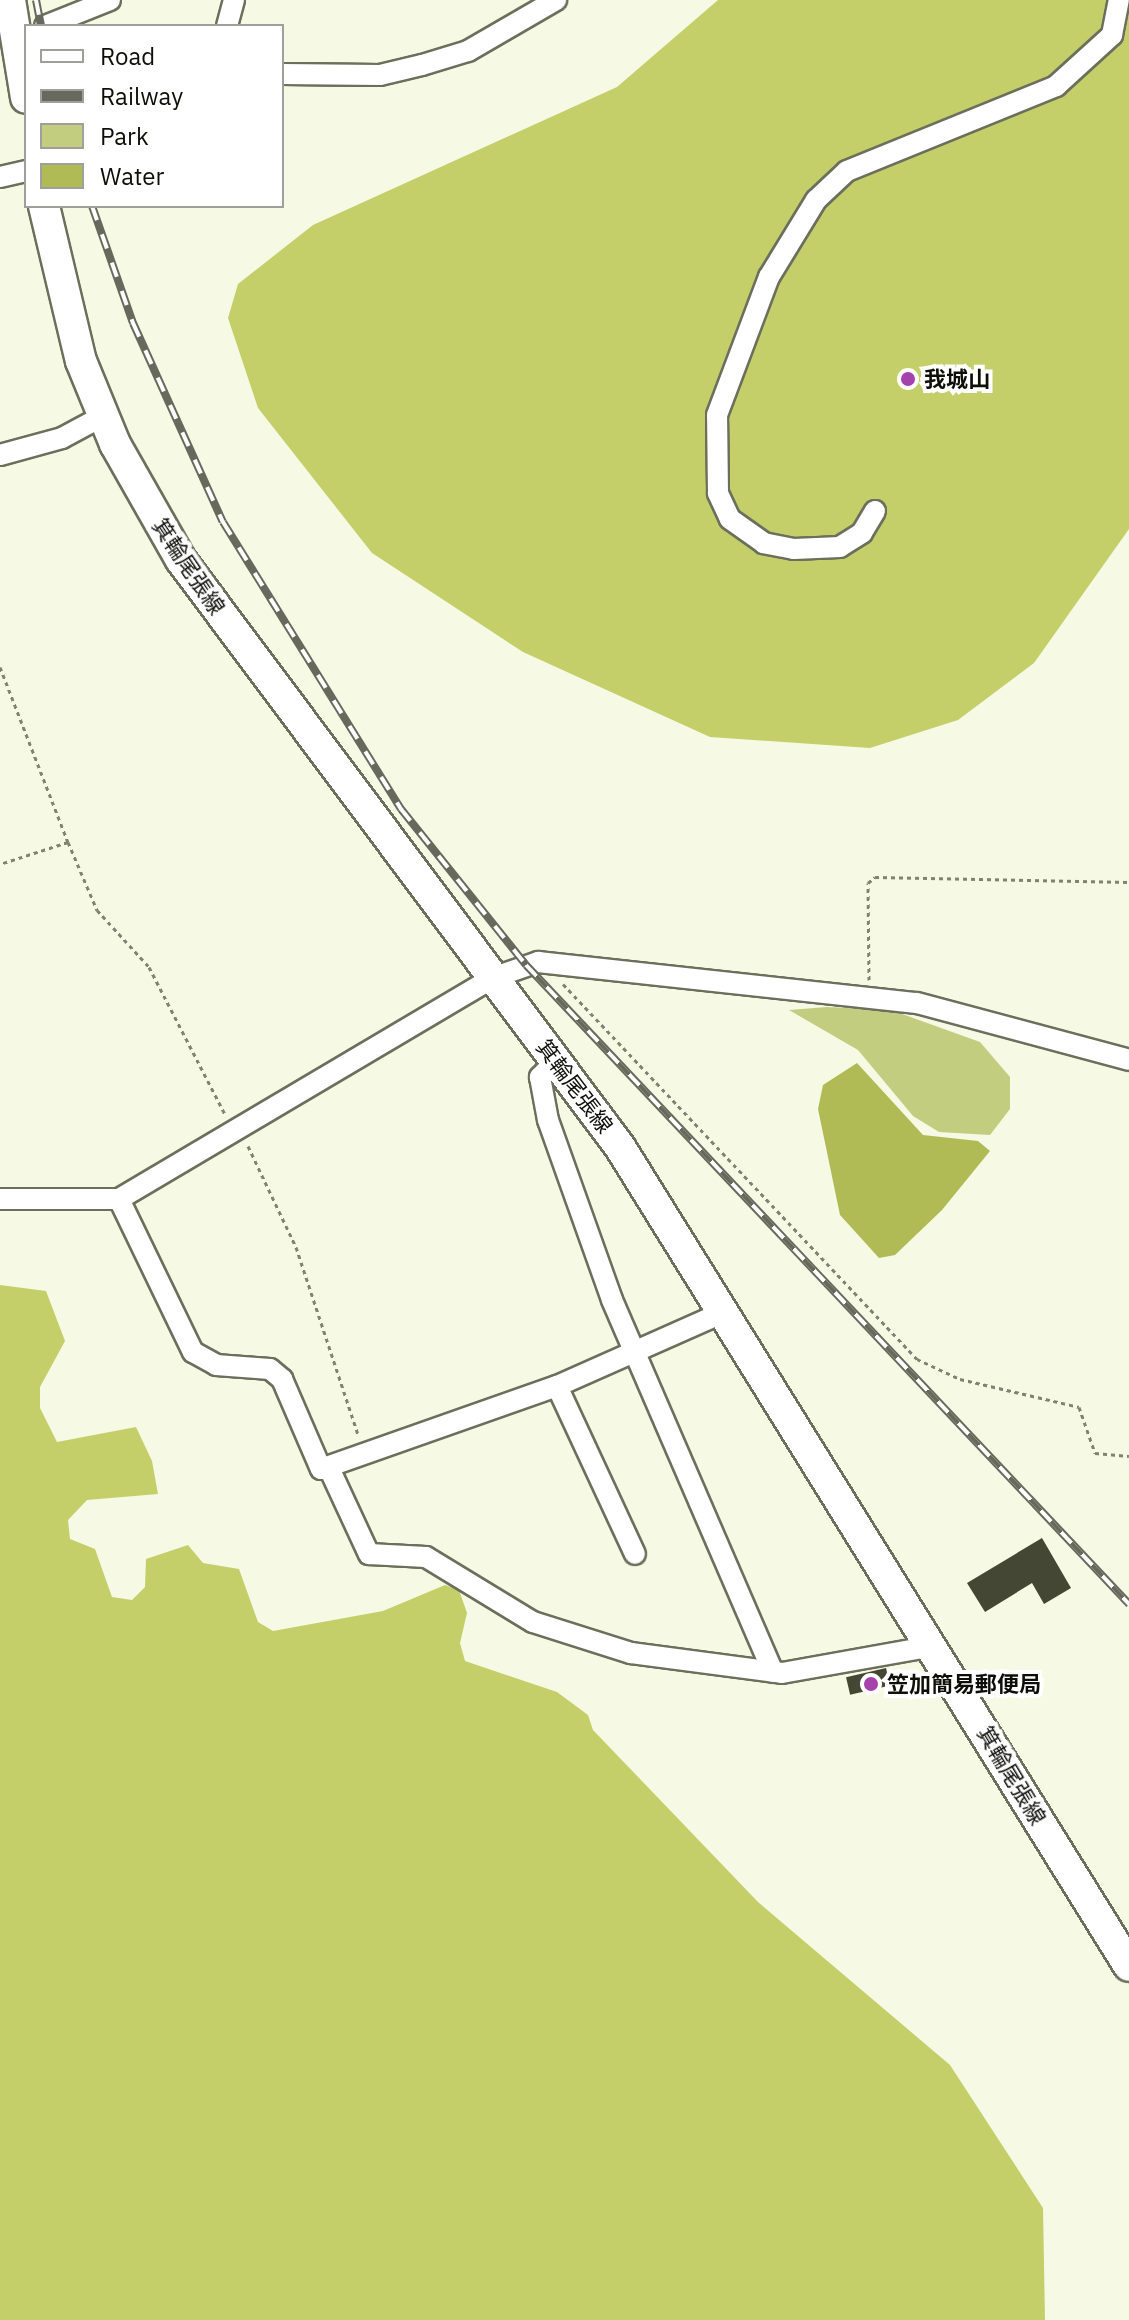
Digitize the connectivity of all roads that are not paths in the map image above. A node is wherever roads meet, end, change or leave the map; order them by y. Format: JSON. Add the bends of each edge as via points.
{"nodes":[{"id":1,"x":10,"y":0,"type":"edge"},
{"id":2,"x":110,"y":0,"type":"edge"},
{"id":3,"x":234,"y":0,"type":"edge"},
{"id":4,"x":556,"y":0,"type":"edge"},
{"id":5,"x":1119,"y":0,"type":"edge"},
{"id":6,"x":50,"y":24,"type":"edge"},
{"id":7,"x":228,"y":24,"type":"edge"},
{"id":8,"x":21,"y":32,"type":"edge"},
{"id":9,"x":24,"y":72,"type":"edge"},
{"id":10,"x":284,"y":74,"type":"edge"},
{"id":11,"x":24,"y":171,"type":"edge"},
{"id":12,"x":0,"y":177,"type":"edge"},
{"id":13,"x":44,"y":208,"type":"edge"},
{"id":14,"x":103,"y":416,"type":"junction"},
{"id":15,"x":0,"y":455,"type":"edge"},
{"id":16,"x":875,"y":511,"type":"dead end"},
{"id":17,"x":495,"y":977,"type":"junction"},
{"id":18,"x":1129,"y":1060,"type":"edge"},
{"id":19,"x":556,"y":1061,"type":"junction"},
{"id":20,"x":0,"y":1199,"type":"edge"},
{"id":21,"x":119,"y":1199,"type":"junction"},
{"id":22,"x":726,"y":1311,"type":"junction"},
{"id":23,"x":636,"y":1355,"type":"junction"},
{"id":24,"x":557,"y":1386,"type":"junction"},
{"id":25,"x":329,"y":1468,"type":"junction"},
{"id":26,"x":635,"y":1554,"type":"dead end"},
{"id":27,"x":933,"y":1646,"type":"junction"},
{"id":28,"x":773,"y":1672,"type":"junction"},
{"id":29,"x":1129,"y":1966,"type":"edge"}],
"edges":[{"from":1,"to":8,"type":"main road"},
{"from":2,"to":6,"type":"street"},
{"from":3,"to":7,"type":"street"},
{"from":4,"to":10,"type":"street","via":[[468,51],[422,65],[380,75]]},
{"from":5,"to":16,"type":"street","via":[[1112,35],[1056,86],[847,171],[816,200],[769,277],[717,415],[718,493],[730,519],[764,543],[794,549],[840,547],[862,533]]},
{"from":8,"to":9,"type":"main road"},
{"from":11,"to":12,"type":"street"},
{"from":13,"to":14,"type":"main road","name":"箕輪尾張線","via":[[81,361]]},
{"from":14,"to":15,"type":"street","via":[[62,438]]},
{"from":14,"to":17,"type":"main road","name":"箕輪尾張線","via":[[181,560]]},
{"from":17,"to":18,"type":"street","via":[[552,963],[866,995]]},
{"from":17,"to":19,"type":"main road","name":"箕輪尾張線"},
{"from":17,"to":21,"type":"street"},
{"from":19,"to":22,"type":"main road","name":"箕輪尾張線"},
{"from":19,"to":23,"type":"street","via":[[540,1077],[548,1120]]},
{"from":20,"to":21,"type":"street"},
{"from":21,"to":25,"type":"street","via":[[193,1352],[216,1365],[270,1369],[297,1409],[321,1469]]},
{"from":22,"to":23,"type":"street"},
{"from":22,"to":27,"type":"main road","name":"箕輪尾張線"},
{"from":23,"to":24,"type":"street"},
{"from":23,"to":28,"type":"street"},
{"from":24,"to":25,"type":"street"},
{"from":24,"to":26,"type":"street"},
{"from":25,"to":28,"type":"street","via":[[369,1554],[426,1557],[533,1622],[631,1653]]},
{"from":27,"to":28,"type":"street","via":[[826,1670]]},
{"from":27,"to":29,"type":"main road","name":"箕輪尾張線"}]}
